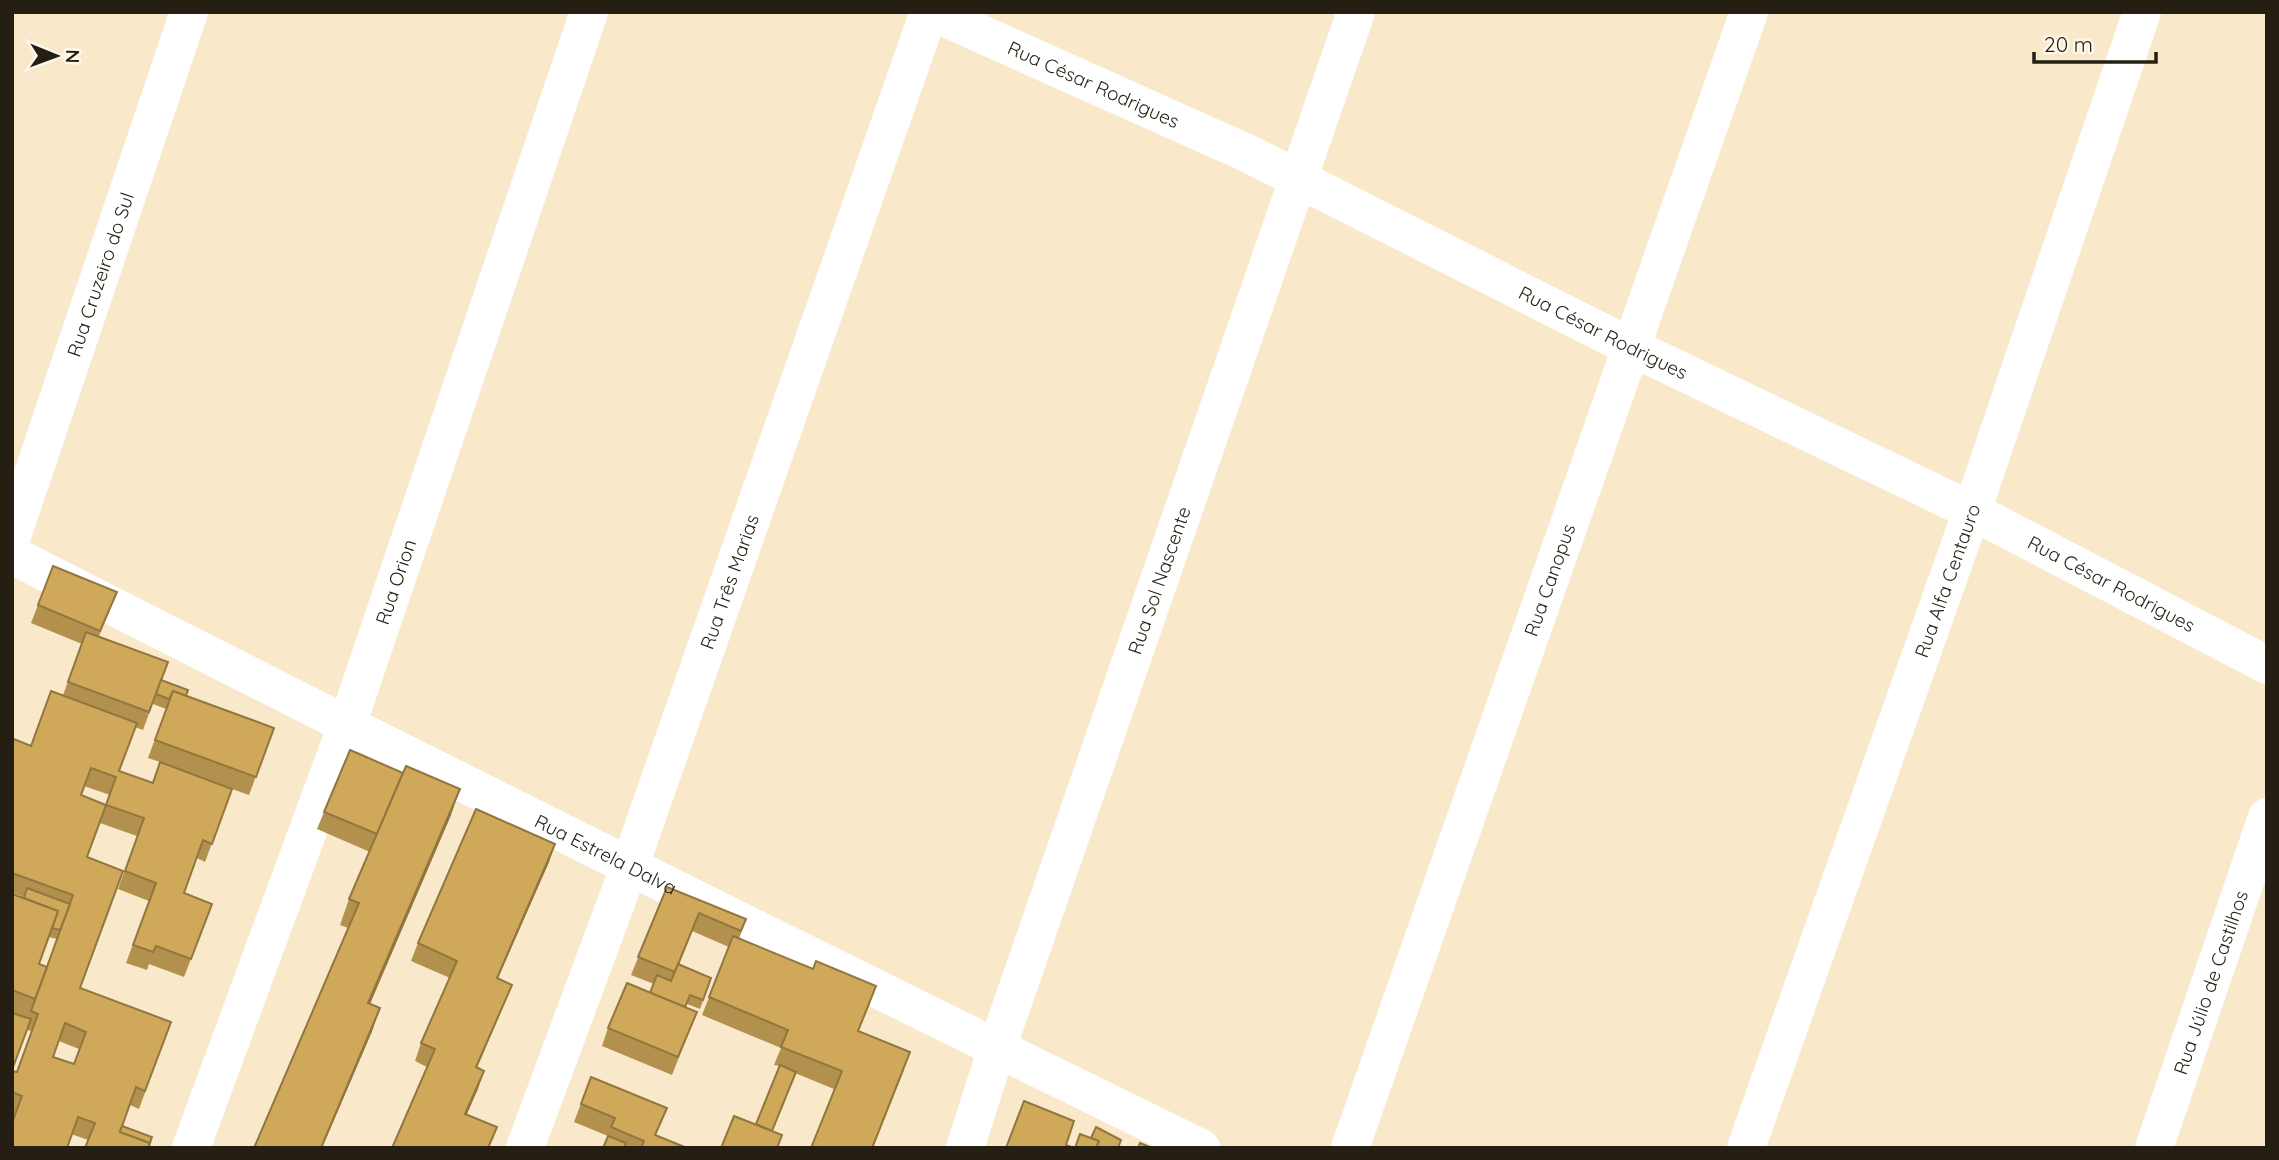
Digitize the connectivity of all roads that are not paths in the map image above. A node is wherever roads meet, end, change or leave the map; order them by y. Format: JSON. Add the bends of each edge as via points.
{"nodes":[{"id":1,"x":189,"y":12,"type":"edge"},
{"id":2,"x":589,"y":12,"type":"edge"},
{"id":3,"x":930,"y":12,"type":"edge"},
{"id":4,"x":1356,"y":12,"type":"edge"},
{"id":5,"x":1749,"y":12,"type":"edge"},
{"id":6,"x":2142,"y":12,"type":"edge"},
{"id":7,"x":1297,"y":179,"type":"junction"},
{"id":8,"x":1631,"y":347,"type":"junction"},
{"id":9,"x":1972,"y":511,"type":"junction"},
{"id":10,"x":12,"y":536,"type":"edge"},
{"id":11,"x":12,"y":555,"type":"edge"},
{"id":12,"x":2267,"y":665,"type":"edge"},
{"id":13,"x":347,"y":725,"type":"junction"},
{"id":14,"x":2267,"y":817,"type":"edge"},
{"id":15,"x":630,"y":865,"type":"junction"},
{"id":16,"x":997,"y":1048,"type":"junction"},
{"id":17,"x":191,"y":1148,"type":"edge"},
{"id":18,"x":524,"y":1148,"type":"edge"},
{"id":19,"x":965,"y":1148,"type":"edge"},
{"id":20,"x":1201,"y":1148,"type":"edge"},
{"id":21,"x":1350,"y":1148,"type":"edge"},
{"id":22,"x":1746,"y":1148,"type":"edge"},
{"id":23,"x":2154,"y":1148,"type":"edge"}],
"edges":[{"from":1,"to":10,"type":"street","name":"Rua Cruzeiro do Sul"},
{"from":2,"to":13,"type":"street","name":"Rua Orion"},
{"from":3,"to":7,"type":"street","name":"Rua César Rodrigues"},
{"from":3,"to":15,"type":"street","name":"Rua Três Marias"},
{"from":4,"to":7,"type":"street","name":"Rua Sol Nascente"},
{"from":5,"to":8,"type":"street","name":"Rua Canopus"},
{"from":6,"to":9,"type":"street","name":"Rua Alfa Centauro"},
{"from":7,"to":8,"type":"street","name":"Rua César Rodrigues"},
{"from":7,"to":16,"type":"street","name":"Rua Sol Nascente"},
{"from":8,"to":9,"type":"street","name":"Rua César Rodrigues"},
{"from":8,"to":21,"type":"street","name":"Rua Canopus"},
{"from":9,"to":12,"type":"street","name":"Rua César Rodrigues"},
{"from":9,"to":22,"type":"street","name":"Rua Alfa Centauro"},
{"from":11,"to":13,"type":"street","name":"Rua Estrela Dalva"},
{"from":13,"to":15,"type":"street","name":"Rua Estrela Dalva"},
{"from":13,"to":17,"type":"street","name":"Rua Orion"},
{"from":14,"to":23,"type":"street","name":"Rua Júlio de Castilhos"},
{"from":15,"to":16,"type":"street","name":"Rua Estrela Dalva"},
{"from":15,"to":18,"type":"street","name":"Rua Três Marias"},
{"from":16,"to":19,"type":"street","name":"Rua Sol Nascente"},
{"from":16,"to":20,"type":"street","name":"Rua Estrela Dalva"}]}
